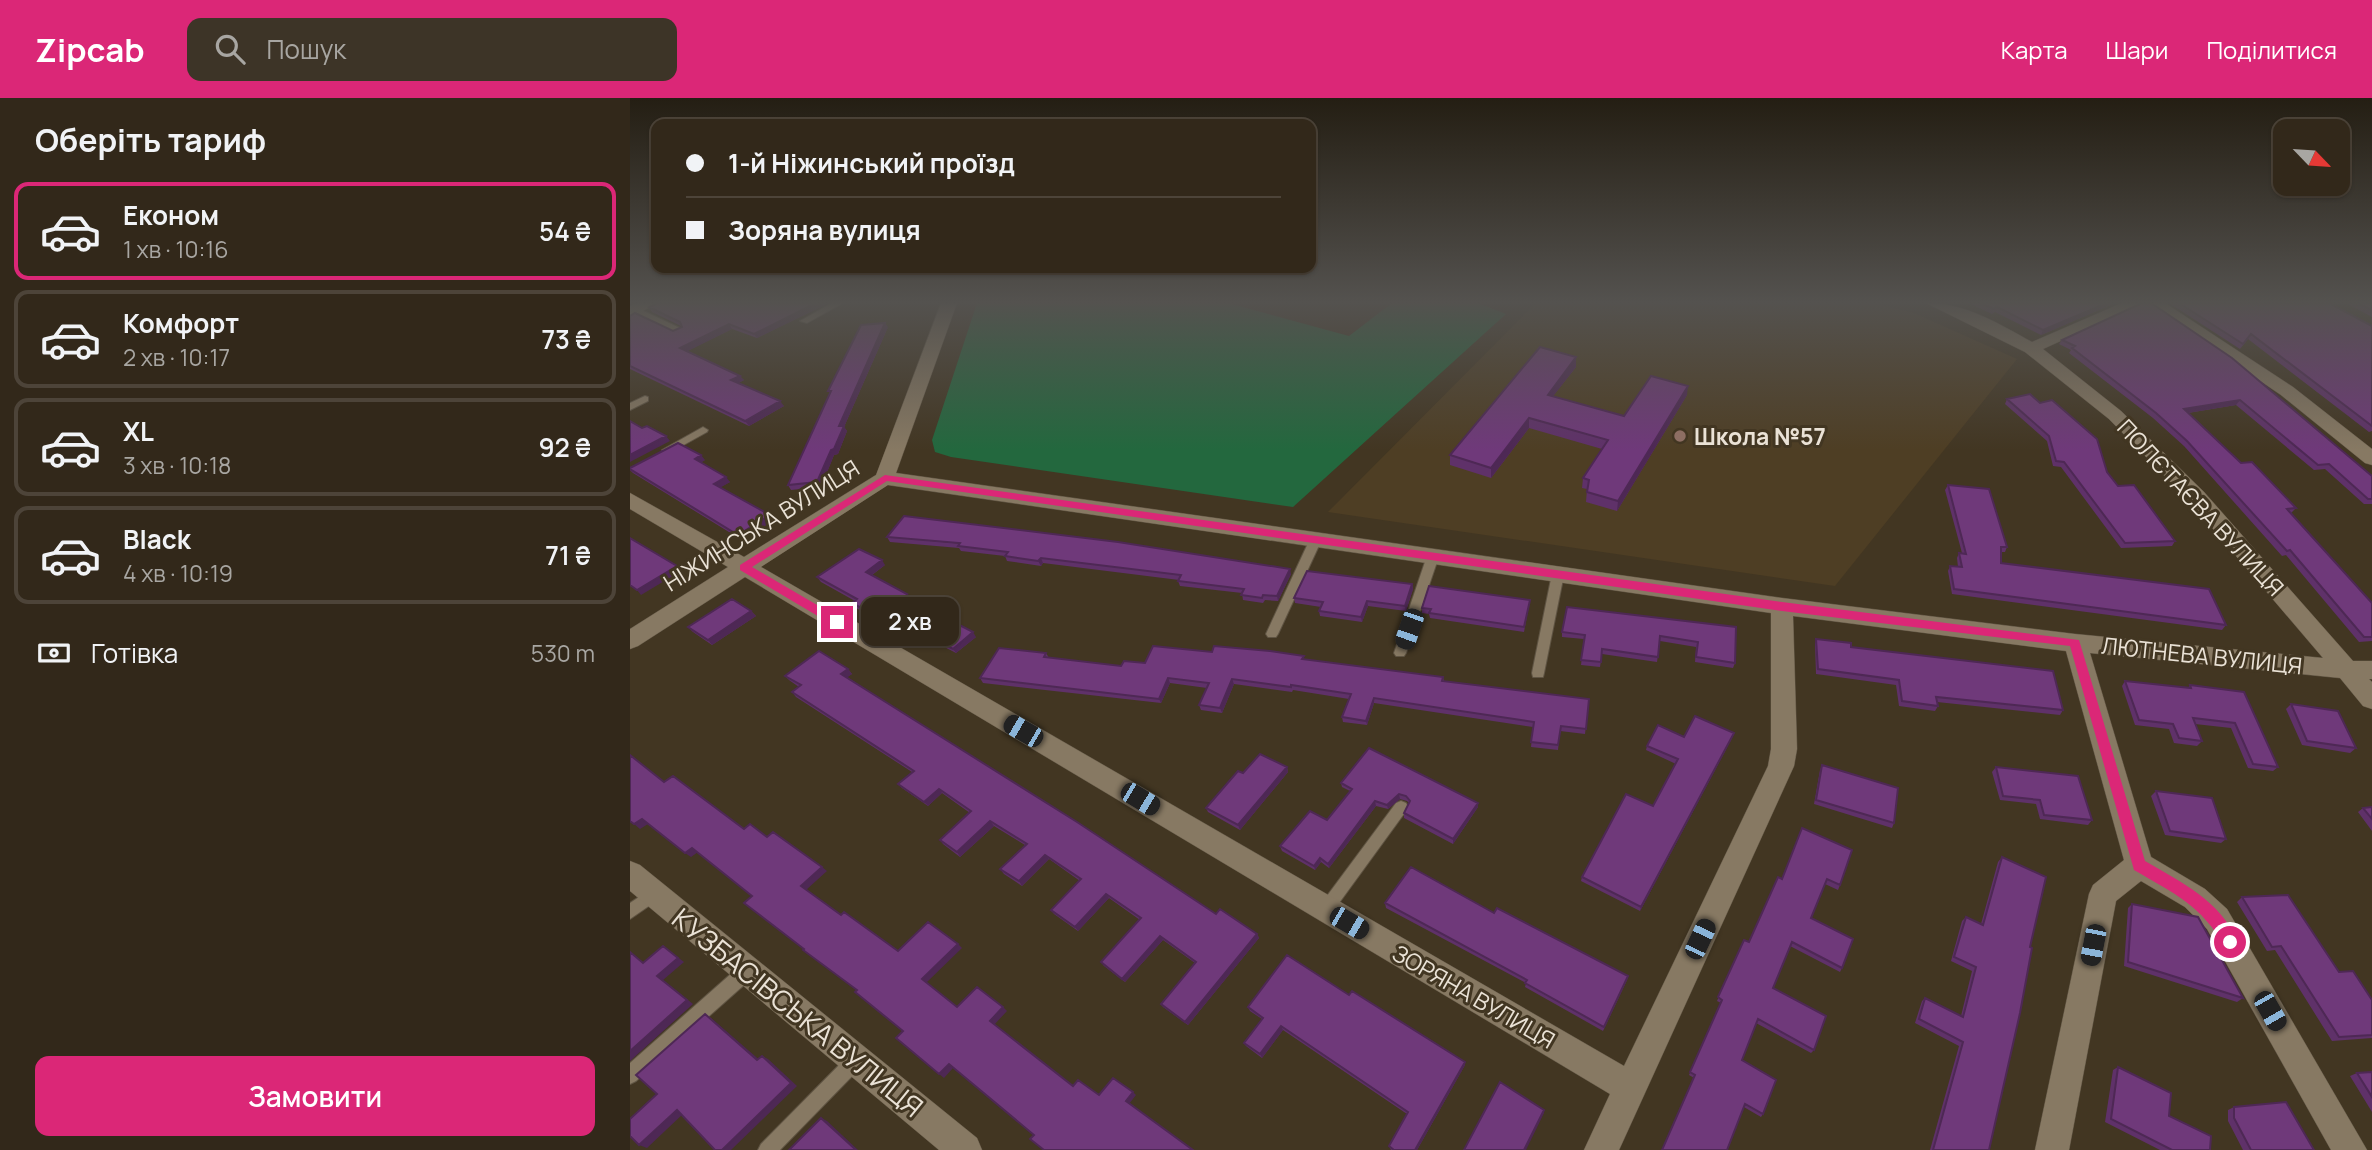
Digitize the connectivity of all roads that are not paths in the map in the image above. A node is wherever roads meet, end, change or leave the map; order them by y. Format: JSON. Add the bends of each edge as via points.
{"nodes":[{"id":1,"x":931,"y":352,"type":"edge"},
{"id":2,"x":2036,"y":352,"type":"edge"},
{"id":3,"x":2229,"y":352,"type":"edge"},
{"id":4,"x":645,"y":399,"type":"dead end"},
{"id":5,"x":630,"y":407,"type":"edge"},
{"id":6,"x":703,"y":430,"type":"dead end"},
{"id":7,"x":654,"y":456,"type":"edge"},
{"id":8,"x":2372,"y":459,"type":"edge"},
{"id":9,"x":885,"y":478,"type":"junction"},
{"id":10,"x":630,"y":500,"type":"edge"},
{"id":11,"x":1316,"y":540,"type":"junction"},
{"id":12,"x":1433,"y":556,"type":"junction"},
{"id":13,"x":744,"y":567,"type":"junction"},
{"id":14,"x":1558,"y":574,"type":"junction"},
{"id":15,"x":1782,"y":607,"type":"junction"},
{"id":16,"x":1272,"y":634,"type":"dead end"},
{"id":17,"x":630,"y":640,"type":"edge"},
{"id":18,"x":2074,"y":643,"type":"junction"},
{"id":19,"x":1400,"y":653,"type":"dead end"},
{"id":20,"x":2360,"y":670,"type":"edge"},
{"id":21,"x":1538,"y":673,"type":"dead end"},
{"id":22,"x":2372,"y":699,"type":"edge"},
{"id":23,"x":1401,"y":807,"type":"dead end"},
{"id":24,"x":2139,"y":865,"type":"junction"},
{"id":25,"x":630,"y":874,"type":"edge"},
{"id":26,"x":642,"y":903,"type":"edge"},
{"id":27,"x":1326,"y":909,"type":"junction"},
{"id":28,"x":747,"y":971,"type":"junction"},
{"id":29,"x":856,"y":1060,"type":"junction"},
{"id":30,"x":630,"y":1075,"type":"edge"},
{"id":31,"x":1630,"y":1088,"type":"junction"},
{"id":32,"x":767,"y":1150,"type":"edge"},
{"id":33,"x":965,"y":1150,"type":"edge"},
{"id":34,"x":1601,"y":1150,"type":"edge"},
{"id":35,"x":2052,"y":1150,"type":"edge"},
{"id":36,"x":2350,"y":1150,"type":"edge"}],
"edges":[{"from":1,"to":9,"type":"street"},
{"from":2,"to":20,"type":"street","name":"ПОЛЄТАЄВА ВУЛИЦЯ","via":[[2084,388],[2156,454]]},
{"from":3,"to":8,"type":"street","via":[[2278,384]]},
{"from":4,"to":5,"type":"lane"},
{"from":6,"to":7,"type":"lane"},
{"from":9,"to":11,"type":"street","name":"ЛЮТНЕВА ВУЛИЦЯ"},
{"from":9,"to":13,"type":"street","name":"НІЖИНСЬКА ВУЛИЦЯ"},
{"from":10,"to":13,"type":"street","name":"ЗОРЯНА ВУЛИЦЯ"},
{"from":11,"to":12,"type":"street","name":"ЛЮТНЕВА ВУЛИЦЯ"},
{"from":11,"to":16,"type":"lane"},
{"from":12,"to":14,"type":"street","name":"ЛЮТНЕВА ВУЛИЦЯ"},
{"from":12,"to":19,"type":"lane"},
{"from":13,"to":17,"type":"street","name":"НІЖИНСЬКА ВУЛИЦЯ"},
{"from":13,"to":27,"type":"street","name":"ЗОРЯНА ВУЛИЦЯ"},
{"from":14,"to":15,"type":"street","name":"ЛЮТНЕВА ВУЛИЦЯ"},
{"from":14,"to":21,"type":"lane"},
{"from":15,"to":18,"type":"street","name":"ЛЮТНЕВА ВУЛИЦЯ"},
{"from":15,"to":31,"type":"street","via":[[1783,758]]},
{"from":18,"to":20,"type":"street","name":"ЛЮТНЕВА ВУЛИЦЯ"},
{"from":18,"to":24,"type":"street"},
{"from":20,"to":22,"type":"street","name":"ПОЛЄТАЄВА ВУЛИЦЯ"},
{"from":23,"to":27,"type":"lane"},
{"from":24,"to":35,"type":"street","via":[[2103,894]]},
{"from":24,"to":36,"type":"street","via":[[2195,898],[2217,919]]},
{"from":25,"to":26,"type":"street","name":"КУЗБАСІВСЬКА ВУЛИЦЯ"},
{"from":26,"to":28,"type":"street","name":"КУЗБАСІВСЬКА ВУЛИЦЯ"},
{"from":27,"to":31,"type":"street","name":"ЗОРЯНА ВУЛИЦЯ"},
{"from":28,"to":29,"type":"street","name":"КУЗБАСІВСЬКА ВУЛИЦЯ"},
{"from":28,"to":30,"type":"lane"},
{"from":29,"to":32,"type":"lane"},
{"from":29,"to":33,"type":"street","name":"КУЗБАСІВСЬКА ВУЛИЦЯ"},
{"from":31,"to":34,"type":"street"}]}
